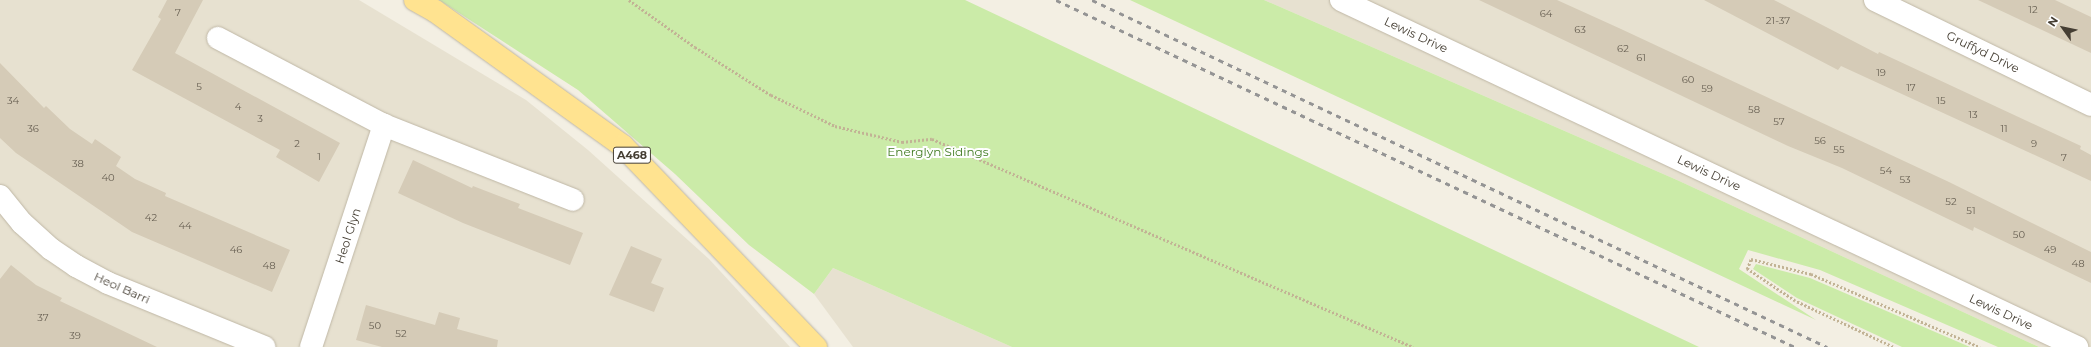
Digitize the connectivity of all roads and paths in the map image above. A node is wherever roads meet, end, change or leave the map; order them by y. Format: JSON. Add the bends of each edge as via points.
{"nodes":[{"id":1,"x":416,"y":0,"type":"edge"},
{"id":2,"x":629,"y":0,"type":"edge"},
{"id":3,"x":1342,"y":0,"type":"edge"},
{"id":4,"x":1876,"y":0,"type":"edge"},
{"id":5,"x":218,"y":38,"type":"dead end"},
{"id":6,"x":2091,"y":105,"type":"edge"},
{"id":7,"x":384,"y":125,"type":"junction"},
{"id":8,"x":0,"y":196,"type":"edge"},
{"id":9,"x":573,"y":200,"type":"dead end"},
{"id":10,"x":264,"y":347,"type":"edge"},
{"id":11,"x":311,"y":347,"type":"edge"},
{"id":12,"x":816,"y":347,"type":"edge"},
{"id":13,"x":1413,"y":347,"type":"edge"},
{"id":14,"x":1893,"y":347,"type":"edge"},
{"id":15,"x":1980,"y":347,"type":"edge"},
{"id":16,"x":2077,"y":347,"type":"edge"}],
"edges":[{"from":1,"to":12,"type":"main road","number":"A468","via":[[623,146]]},
{"from":2,"to":13,"type":"path","via":[[771,95],[835,126],[902,142],[932,139]]},
{"from":3,"to":16,"type":"street","name":"Lewis Drive"},
{"from":4,"to":6,"type":"street","name":"Gruffyd Drive"},
{"from":5,"to":7,"type":"street"},
{"from":7,"to":9,"type":"street"},
{"from":7,"to":11,"type":"street","name":"Heol Glyn"},
{"from":8,"to":10,"type":"street","name":"Heol Barri","via":[[22,223],[51,249],[76,266],[108,283]]},
{"from":14,"to":15,"type":"path","via":[[1795,301],[1747,269],[1751,259],[1811,274]]}]}
